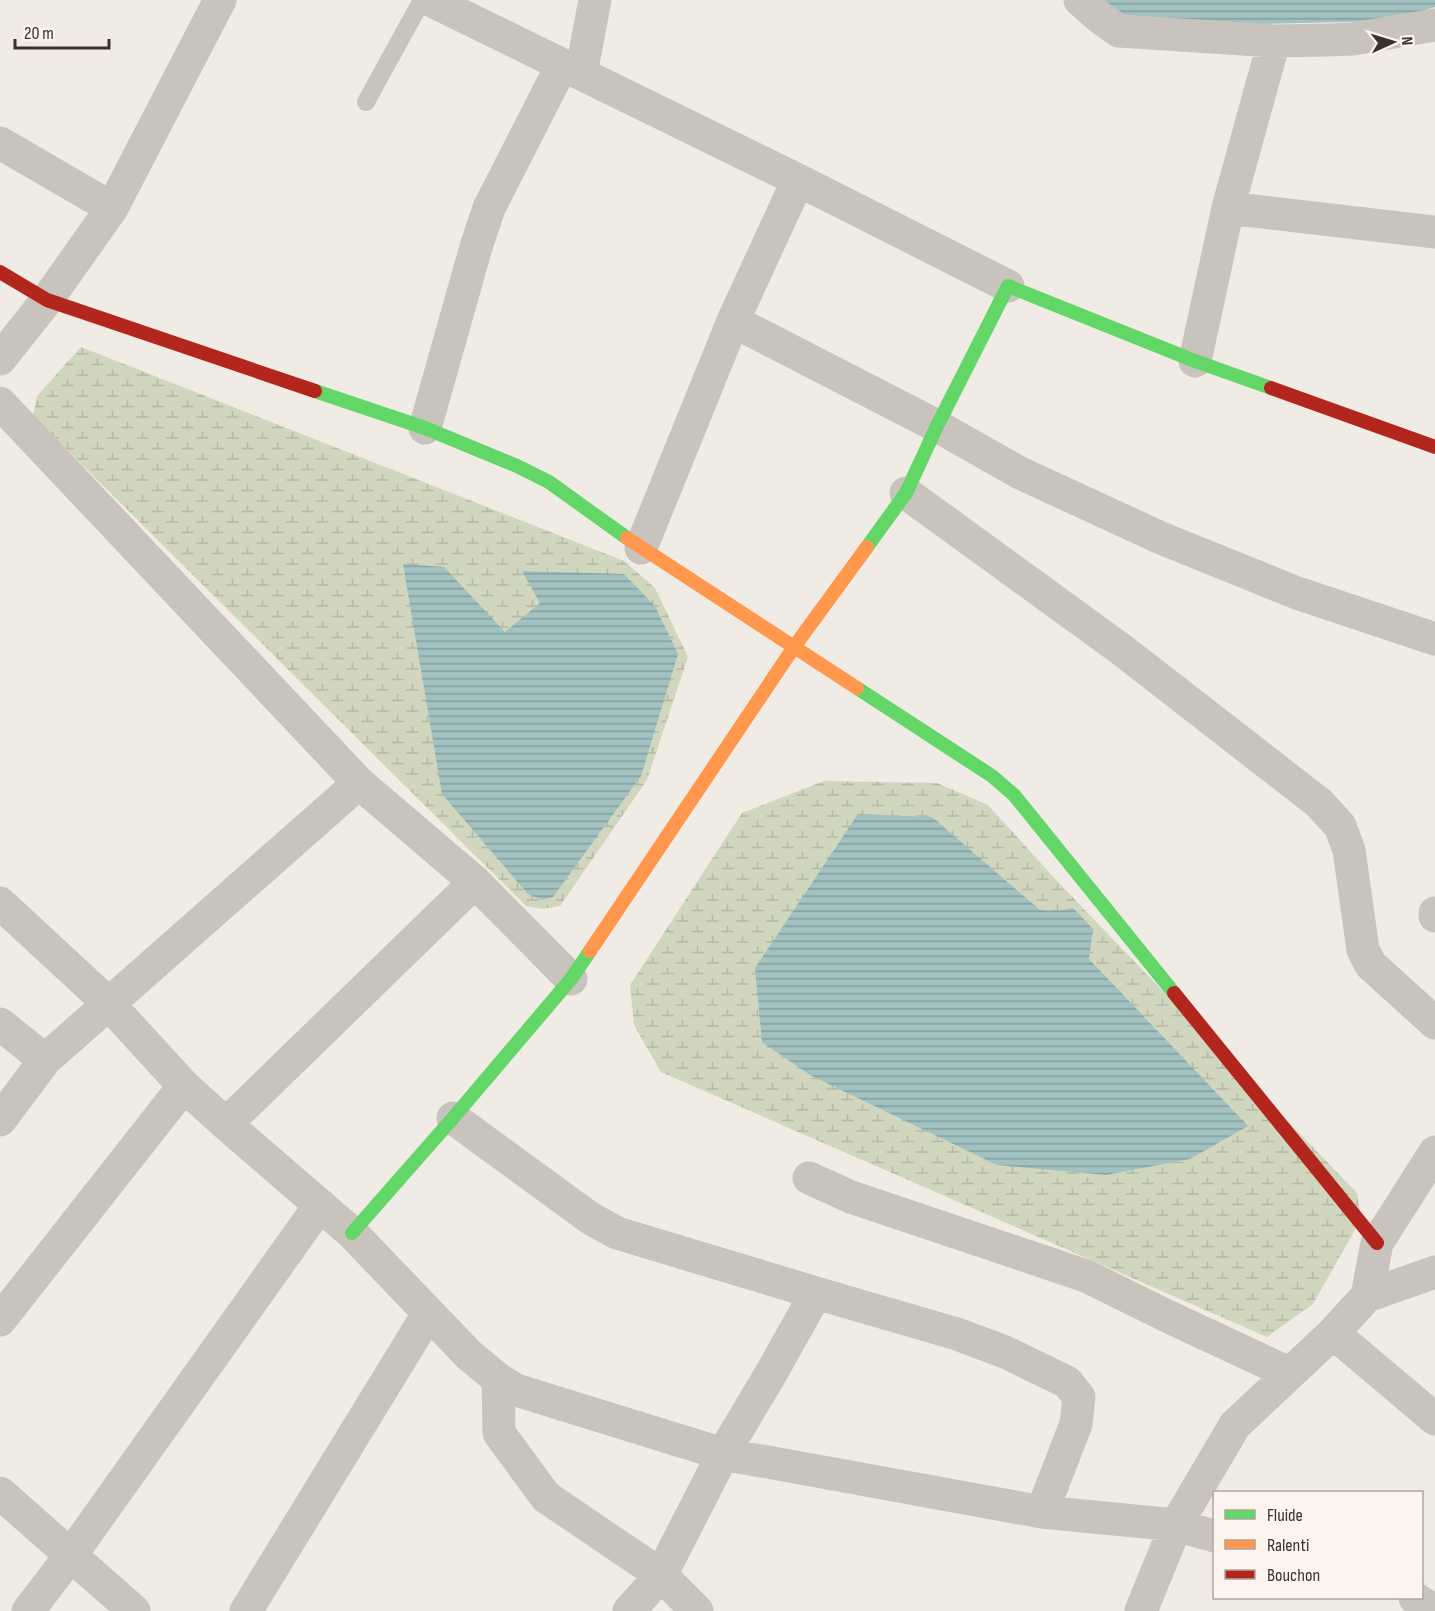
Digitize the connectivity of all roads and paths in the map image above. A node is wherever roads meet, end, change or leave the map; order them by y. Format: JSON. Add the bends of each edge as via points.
{"nodes":[{"id":1,"x":220,"y":0,"type":"edge"},
{"id":2,"x":422,"y":0,"type":"edge"},
{"id":3,"x":430,"y":0,"type":"edge"},
{"id":4,"x":595,"y":0,"type":"edge"},
{"id":5,"x":1080,"y":0,"type":"edge"},
{"id":6,"x":1435,"y":25,"type":"edge"},
{"id":7,"x":1274,"y":40,"type":"junction"},
{"id":8,"x":571,"y":70,"type":"junction"},
{"id":9,"x":366,"y":102,"type":"dead end"},
{"id":10,"x":0,"y":142,"type":"edge"},
{"id":11,"x":798,"y":180,"type":"junction"},
{"id":12,"x":112,"y":208,"type":"junction"},
{"id":13,"x":1228,"y":208,"type":"junction"},
{"id":14,"x":1435,"y":232,"type":"edge"},
{"id":15,"x":0,"y":272,"type":"edge"},
{"id":16,"x":1008,"y":286,"type":"junction"},
{"id":17,"x":47,"y":300,"type":"junction"},
{"id":18,"x":733,"y":321,"type":"junction"},
{"id":19,"x":0,"y":359,"type":"edge"},
{"id":20,"x":1195,"y":361,"type":"junction"},
{"id":21,"x":0,"y":403,"type":"edge"},
{"id":22,"x":937,"y":426,"type":"junction"},
{"id":23,"x":425,"y":428,"type":"junction"},
{"id":24,"x":1435,"y":447,"type":"edge"},
{"id":25,"x":906,"y":493,"type":"junction"},
{"id":26,"x":641,"y":548,"type":"junction"},
{"id":27,"x":1435,"y":639,"type":"edge"},
{"id":28,"x":794,"y":647,"type":"junction"},
{"id":29,"x":359,"y":783,"type":"junction"},
{"id":30,"x":475,"y":882,"type":"junction"},
{"id":31,"x":0,"y":903,"type":"edge"},
{"id":32,"x":572,"y":979,"type":"junction"},
{"id":33,"x":108,"y":1003,"type":"junction"},
{"id":34,"x":1435,"y":1023,"type":"edge"},
{"id":35,"x":0,"y":1024,"type":"edge"},
{"id":36,"x":45,"y":1060,"type":"junction"},
{"id":37,"x":184,"y":1086,"type":"junction"},
{"id":38,"x":453,"y":1118,"type":"junction"},
{"id":39,"x":0,"y":1120,"type":"edge"},
{"id":40,"x":226,"y":1124,"type":"junction"},
{"id":41,"x":1435,"y":1152,"type":"edge"},
{"id":42,"x":809,"y":1178,"type":"dead end"},
{"id":43,"x":320,"y":1206,"type":"junction"},
{"id":44,"x":352,"y":1233,"type":"junction"},
{"id":45,"x":1377,"y":1243,"type":"junction"},
{"id":46,"x":1435,"y":1272,"type":"edge"},
{"id":47,"x":816,"y":1293,"type":"junction"},
{"id":48,"x":1367,"y":1296,"type":"junction"},
{"id":49,"x":428,"y":1314,"type":"junction"},
{"id":50,"x":0,"y":1320,"type":"edge"},
{"id":51,"x":1334,"y":1333,"type":"junction"},
{"id":52,"x":1289,"y":1373,"type":"junction"},
{"id":53,"x":498,"y":1379,"type":"junction"},
{"id":54,"x":1435,"y":1419,"type":"edge"},
{"id":55,"x":723,"y":1454,"type":"junction"},
{"id":56,"x":0,"y":1493,"type":"edge"},
{"id":57,"x":1042,"y":1512,"type":"junction"},
{"id":58,"x":1176,"y":1525,"type":"junction"},
{"id":59,"x":1213,"y":1535,"type":"edge"},
{"id":60,"x":71,"y":1556,"type":"junction"},
{"id":61,"x":661,"y":1575,"type":"junction"},
{"id":62,"x":1417,"y":1599,"type":"edge"},
{"id":63,"x":28,"y":1611,"type":"edge"},
{"id":64,"x":134,"y":1611,"type":"edge"},
{"id":65,"x":246,"y":1611,"type":"edge"},
{"id":66,"x":629,"y":1611,"type":"edge"},
{"id":67,"x":697,"y":1611,"type":"edge"},
{"id":68,"x":1141,"y":1611,"type":"edge"},
{"id":69,"x":1434,"y":1611,"type":"edge"}],
"edges":[{"from":1,"to":12,"type":"street"},
{"from":2,"to":9,"type":"lane"},
{"from":3,"to":8,"type":"street"},
{"from":4,"to":8,"type":"street"},
{"from":5,"to":7,"type":"street","via":[[1119,31]]},
{"from":6,"to":7,"type":"street","via":[[1353,39]]},
{"from":7,"to":13,"type":"street"},
{"from":8,"to":11,"type":"street"},
{"from":8,"to":23,"type":"street","via":[[489,208]]},
{"from":10,"to":12,"type":"street"},
{"from":11,"to":16,"type":"street"},
{"from":11,"to":18,"type":"street"},
{"from":12,"to":17,"type":"street"},
{"from":13,"to":14,"type":"street"},
{"from":13,"to":20,"type":"street"},
{"from":15,"to":17,"type":"street"},
{"from":16,"to":20,"type":"street"},
{"from":16,"to":22,"type":"street"},
{"from":17,"to":19,"type":"street"},
{"from":17,"to":23,"type":"street"},
{"from":18,"to":22,"type":"street"},
{"from":18,"to":26,"type":"street"},
{"from":20,"to":24,"type":"street"},
{"from":21,"to":29,"type":"street"},
{"from":22,"to":25,"type":"street"},
{"from":22,"to":27,"type":"street","via":[[1020,473],[1161,538],[1298,593]]},
{"from":23,"to":26,"type":"street","via":[[549,482]]},
{"from":25,"to":28,"type":"street"},
{"from":25,"to":34,"type":"street","via":[[1122,650],[1319,803],[1340,826],[1349,850],[1363,950],[1371,965]]},
{"from":26,"to":28,"type":"street"},
{"from":28,"to":32,"type":"street"},
{"from":28,"to":45,"type":"street","via":[[992,776],[1014,795]]},
{"from":29,"to":30,"type":"street"},
{"from":29,"to":33,"type":"street"},
{"from":30,"to":32,"type":"street"},
{"from":30,"to":40,"type":"street"},
{"from":31,"to":33,"type":"street"},
{"from":32,"to":38,"type":"street"},
{"from":33,"to":36,"type":"street"},
{"from":33,"to":37,"type":"street"},
{"from":35,"to":36,"type":"street"},
{"from":36,"to":39,"type":"street"},
{"from":37,"to":40,"type":"street"},
{"from":37,"to":50,"type":"street"},
{"from":38,"to":44,"type":"street"},
{"from":38,"to":47,"type":"street","via":[[590,1218],[617,1233]]},
{"from":40,"to":43,"type":"street"},
{"from":41,"to":45,"type":"street"},
{"from":42,"to":52,"type":"street","via":[[851,1197],[1086,1276]]},
{"from":43,"to":44,"type":"street"},
{"from":43,"to":60,"type":"street"},
{"from":44,"to":49,"type":"street"},
{"from":45,"to":48,"type":"street"},
{"from":46,"to":48,"type":"street"},
{"from":47,"to":55,"type":"street"},
{"from":47,"to":57,"type":"street","via":[[957,1334],[1067,1382],[1079,1397],[1076,1424]]},
{"from":48,"to":51,"type":"street"},
{"from":49,"to":53,"type":"street"},
{"from":49,"to":65,"type":"street"},
{"from":51,"to":52,"type":"street"},
{"from":51,"to":54,"type":"street"},
{"from":52,"to":58,"type":"street","via":[[1234,1425]]},
{"from":53,"to":55,"type":"street","via":[[516,1390]]},
{"from":53,"to":61,"type":"street","via":[[499,1433],[546,1497]]},
{"from":55,"to":57,"type":"street"},
{"from":55,"to":61,"type":"street"},
{"from":56,"to":60,"type":"street"},
{"from":57,"to":58,"type":"street"},
{"from":58,"to":59,"type":"street"},
{"from":58,"to":68,"type":"street"},
{"from":60,"to":63,"type":"street"},
{"from":60,"to":64,"type":"street"},
{"from":61,"to":66,"type":"street"},
{"from":61,"to":67,"type":"street"},
{"from":62,"to":69,"type":"street"}]}
